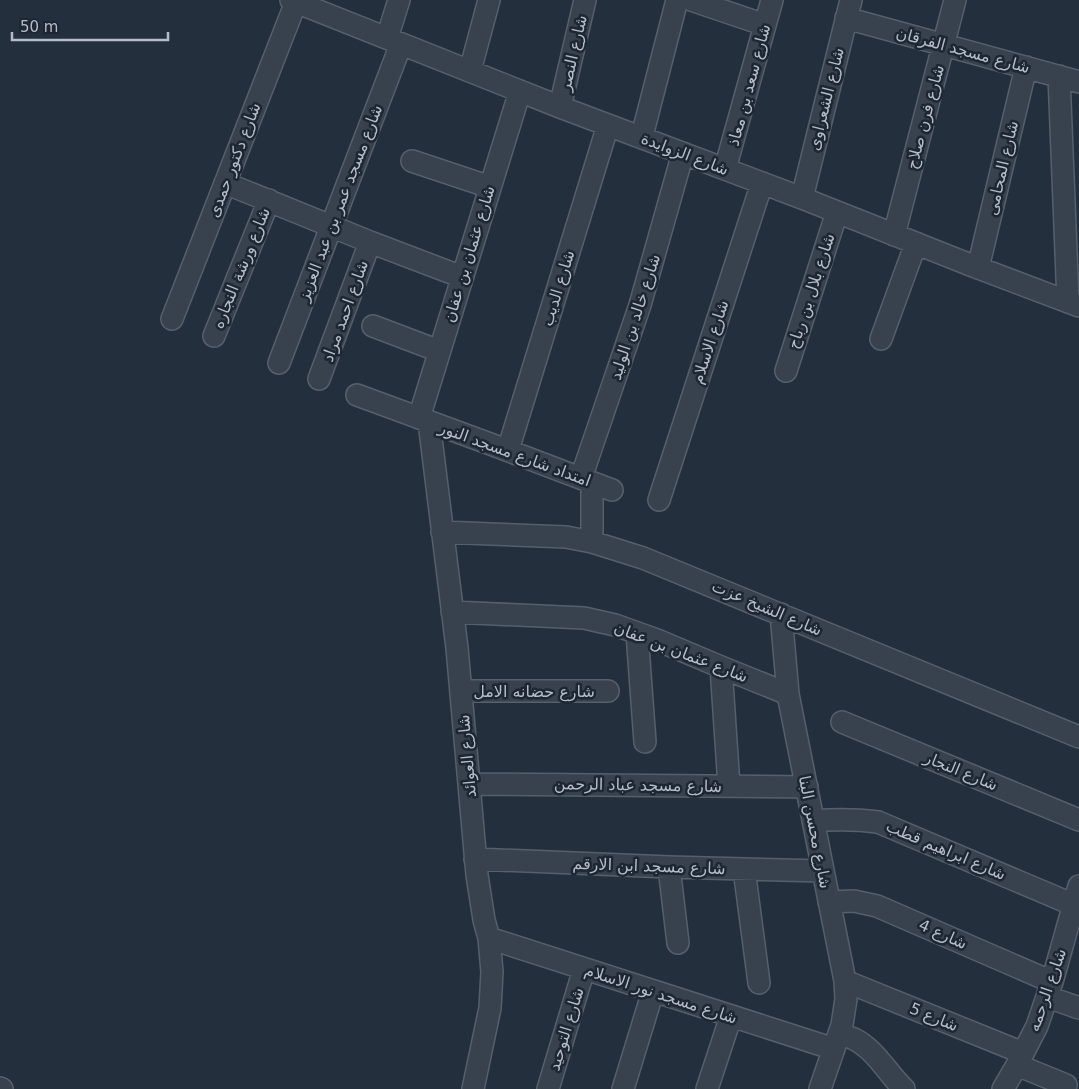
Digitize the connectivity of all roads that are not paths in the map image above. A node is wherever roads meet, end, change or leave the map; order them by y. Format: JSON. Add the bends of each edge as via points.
{"nodes":[{"id":1,"x":399,"y":0,"type":"edge"},
{"id":2,"x":489,"y":0,"type":"edge"},
{"id":3,"x":585,"y":0,"type":"edge"},
{"id":4,"x":677,"y":0,"type":"edge"},
{"id":5,"x":690,"y":0,"type":"edge"},
{"id":6,"x":772,"y":0,"type":"edge"},
{"id":7,"x":955,"y":0,"type":"edge"},
{"id":8,"x":294,"y":1,"type":"edge"},
{"id":9,"x":319,"y":5,"type":"edge"},
{"id":10,"x":849,"y":9,"type":"edge"},
{"id":11,"x":765,"y":25,"type":"junction"},
{"id":12,"x":394,"y":41,"type":"junction"},
{"id":13,"x":944,"y":44,"type":"junction"},
{"id":14,"x":1026,"y":67,"type":"junction"},
{"id":15,"x":470,"y":71,"type":"junction"},
{"id":16,"x":1069,"y":79,"type":"edge"},
{"id":17,"x":520,"y":91,"type":"junction"},
{"id":18,"x":560,"y":107,"type":"junction"},
{"id":19,"x":608,"y":125,"type":"junction"},
{"id":20,"x":642,"y":136,"type":"junction"},
{"id":21,"x":683,"y":153,"type":"junction"},
{"id":22,"x":412,"y":161,"type":"dead end"},
{"id":23,"x":725,"y":169,"type":"junction"},
{"id":24,"x":225,"y":183,"type":"junction"},
{"id":25,"x":762,"y":183,"type":"junction"},
{"id":26,"x":490,"y":187,"type":"junction"},
{"id":27,"x":802,"y":198,"type":"junction"},
{"id":28,"x":269,"y":200,"type":"junction"},
{"id":29,"x":837,"y":212,"type":"junction"},
{"id":30,"x":1072,"y":221,"type":"edge"},
{"id":31,"x":332,"y":225,"type":"junction"},
{"id":32,"x":894,"y":235,"type":"junction"},
{"id":33,"x":370,"y":242,"type":"junction"},
{"id":34,"x":916,"y":243,"type":"junction"},
{"id":35,"x":978,"y":268,"type":"junction"},
{"id":36,"x":462,"y":277,"type":"junction"},
{"id":37,"x":1074,"y":304,"type":"edge"},
{"id":38,"x":172,"y":319,"type":"dead end"},
{"id":39,"x":373,"y":326,"type":"dead end"},
{"id":40,"x":214,"y":336,"type":"dead end"},
{"id":41,"x":881,"y":339,"type":"dead end"},
{"id":42,"x":439,"y":351,"type":"junction"},
{"id":43,"x":279,"y":363,"type":"dead end"},
{"id":44,"x":786,"y":371,"type":"dead end"},
{"id":45,"x":319,"y":379,"type":"dead end"},
{"id":46,"x":358,"y":395,"type":"dead end"},
{"id":47,"x":424,"y":420,"type":"junction"},
{"id":48,"x":508,"y":450,"type":"junction"},
{"id":49,"x":586,"y":481,"type":"junction"},
{"id":50,"x":612,"y":490,"type":"dead end"},
{"id":51,"x":659,"y":500,"type":"dead end"},
{"id":52,"x":442,"y":532,"type":"junction"},
{"id":53,"x":592,"y":542,"type":"junction"},
{"id":54,"x":452,"y":612,"type":"junction"},
{"id":55,"x":781,"y":614,"type":"junction"},
{"id":56,"x":637,"y":633,"type":"junction"},
{"id":57,"x":721,"y":668,"type":"junction"},
{"id":58,"x":461,"y":691,"type":"junction"},
{"id":59,"x":608,"y":691,"type":"dead end"},
{"id":60,"x":788,"y":694,"type":"junction"},
{"id":61,"x":842,"y":722,"type":"dead end"},
{"id":62,"x":1079,"y":737,"type":"edge"},
{"id":63,"x":645,"y":742,"type":"dead end"},
{"id":64,"x":469,"y":784,"type":"junction"},
{"id":65,"x":729,"y":786,"type":"junction"},
{"id":66,"x":807,"y":787,"type":"junction"},
{"id":67,"x":1079,"y":820,"type":"edge"},
{"id":68,"x":813,"y":821,"type":"junction"},
{"id":69,"x":475,"y":858,"type":"junction"},
{"id":70,"x":669,"y":867,"type":"junction"},
{"id":71,"x":744,"y":869,"type":"junction"},
{"id":72,"x":823,"y":871,"type":"junction"},
{"id":73,"x":829,"y":902,"type":"junction"},
{"id":74,"x":1075,"y":910,"type":"edge"},
{"id":75,"x":489,"y":938,"type":"junction"},
{"id":76,"x":678,"y":943,"type":"dead end"},
{"id":77,"x":584,"y":969,"type":"junction"},
{"id":78,"x":844,"y":981,"type":"junction"},
{"id":79,"x":759,"y":983,"type":"dead end"},
{"id":80,"x":1050,"y":990,"type":"junction"},
{"id":81,"x":653,"y":991,"type":"junction"},
{"id":82,"x":1079,"y":1008,"type":"edge"},
{"id":83,"x":731,"y":1016,"type":"junction"},
{"id":84,"x":837,"y":1041,"type":"junction"},
{"id":85,"x":1020,"y":1059,"type":"junction"},
{"id":86,"x":1066,"y":1085,"type":"dead end"},
{"id":87,"x":473,"y":1089,"type":"edge"},
{"id":88,"x":548,"y":1089,"type":"edge"},
{"id":89,"x":623,"y":1089,"type":"edge"},
{"id":90,"x":707,"y":1089,"type":"edge"},
{"id":91,"x":820,"y":1089,"type":"edge"},
{"id":92,"x":904,"y":1089,"type":"edge"},
{"id":93,"x":1003,"y":1089,"type":"edge"}],
"edges":[{"from":1,"to":12,"type":"street","name":"شارع مسجد عمر بن عبد العزيز"},
{"from":2,"to":15,"type":"street"},
{"from":3,"to":18,"type":"street","name":"شارع النصر"},
{"from":4,"to":20,"type":"street"},
{"from":5,"to":11,"type":"street"},
{"from":6,"to":11,"type":"street","name":"شارع سعد بن معاذ"},
{"from":7,"to":13,"type":"street","name":"شارع فرن صلاح"},
{"from":8,"to":9,"type":"street","name":"شارع الزوايدة"},
{"from":8,"to":24,"type":"street","name":"شارع دكتور حمدى"},
{"from":9,"to":12,"type":"street","name":"شارع الزوايدة"},
{"from":10,"to":13,"type":"street","name":"شارع مسجد الفرقان"},
{"from":10,"to":27,"type":"street","name":"شارع الشعراوى"},
{"from":11,"to":23,"type":"street","name":"شارع سعد بن معاذ"},
{"from":12,"to":15,"type":"street","name":"شارع الزوايدة"},
{"from":12,"to":31,"type":"street","name":"شارع مسجد عمر بن عبد العزيز"},
{"from":13,"to":14,"type":"street","name":"شارع مسجد الفرقان"},
{"from":13,"to":32,"type":"street","name":"شارع فرن صلاح"},
{"from":14,"to":16,"type":"street","name":"شارع مسجد الفرقان"},
{"from":14,"to":35,"type":"street","name":"شارع المحامى"},
{"from":15,"to":17,"type":"street","name":"شارع الزوايدة"},
{"from":16,"to":30,"type":"street"},
{"from":17,"to":18,"type":"street","name":"شارع الزوايدة"},
{"from":17,"to":26,"type":"street","name":"شارع عثمان بن عفان"},
{"from":18,"to":19,"type":"street","name":"شارع الزوايدة"},
{"from":19,"to":20,"type":"street","name":"شارع الزوايدة"},
{"from":19,"to":48,"type":"street","name":"شارع الديب"},
{"from":20,"to":21,"type":"street","name":"شارع الزوايدة"},
{"from":21,"to":23,"type":"street","name":"شارع الزوايدة"},
{"from":21,"to":49,"type":"street","name":"شارع خالد بن الوليد"},
{"from":22,"to":26,"type":"street"},
{"from":23,"to":25,"type":"street","name":"شارع الزوايدة"},
{"from":24,"to":28,"type":"street"},
{"from":24,"to":38,"type":"street","name":"شارع دكتور حمدى"},
{"from":25,"to":27,"type":"street","name":"شارع الزوايدة"},
{"from":25,"to":51,"type":"street","name":"شارع الاسلام"},
{"from":26,"to":36,"type":"street","name":"شارع عثمان بن عفان"},
{"from":27,"to":29,"type":"street","name":"شارع الزوايدة"},
{"from":28,"to":31,"type":"street"},
{"from":28,"to":40,"type":"street","name":"شارع ورشة النجاره"},
{"from":29,"to":32,"type":"street","name":"شارع الزوايدة"},
{"from":29,"to":44,"type":"street","name":"شارع بلال بن رباح"},
{"from":30,"to":37,"type":"street"},
{"from":31,"to":33,"type":"street"},
{"from":31,"to":43,"type":"street","name":"شارع مسجد عمر بن عبد العزيز"},
{"from":32,"to":34,"type":"street","name":"شارع الزوايدة"},
{"from":33,"to":36,"type":"street"},
{"from":33,"to":45,"type":"street","name":"شارع احمد مراد"},
{"from":34,"to":35,"type":"street","name":"شارع الزوايدة"},
{"from":34,"to":41,"type":"street"},
{"from":35,"to":37,"type":"street","name":"شارع الزوايدة"},
{"from":36,"to":42,"type":"street","name":"شارع عثمان بن عفان"},
{"from":39,"to":42,"type":"street"},
{"from":42,"to":47,"type":"street","name":"شارع عثمان بن عفان"},
{"from":46,"to":47,"type":"street","name":"امتداد شارع مسجد النور"},
{"from":47,"to":48,"type":"street","name":"امتداد شارع مسجد النور"},
{"from":47,"to":52,"type":"street","name":"شارع العوائد"},
{"from":48,"to":49,"type":"street","name":"امتداد شارع مسجد النور"},
{"from":49,"to":50,"type":"street","name":"امتداد شارع مسجد النور"},
{"from":49,"to":53,"type":"street","name":"شارع خالد بن الوليد"},
{"from":52,"to":53,"type":"street","name":"شارع الشيخ عزت","via":[[566,537]]},
{"from":52,"to":54,"type":"street","name":"شارع العوائد"},
{"from":53,"to":55,"type":"street","name":"شارع الشيخ عزت","via":[[643,558]]},
{"from":54,"to":56,"type":"street","name":"شارع عثمان بن عفان","via":[[584,618]]},
{"from":54,"to":58,"type":"street","name":"شارع العوائد"},
{"from":55,"to":60,"type":"street","name":"شارع محسن البنا"},
{"from":55,"to":62,"type":"street","name":"شارع الشيخ عزت"},
{"from":56,"to":57,"type":"street","name":"شارع عثمان بن عفان"},
{"from":56,"to":63,"type":"street"},
{"from":57,"to":60,"type":"street","name":"شارع عثمان بن عفان"},
{"from":57,"to":65,"type":"street"},
{"from":58,"to":59,"type":"street","name":"شارع حضانه الامل"},
{"from":58,"to":64,"type":"street","name":"شارع العوائد"},
{"from":60,"to":66,"type":"street","name":"شارع محسن البنا"},
{"from":61,"to":67,"type":"street","name":"شارع النجار"},
{"from":64,"to":65,"type":"street","name":"شارع مسجد عباد الرحمن"},
{"from":64,"to":69,"type":"street","name":"شارع العوائد"},
{"from":65,"to":66,"type":"street","name":"شارع مسجد عباد الرحمن"},
{"from":66,"to":68,"type":"street","name":"شارع محسن البنا"},
{"from":68,"to":72,"type":"street","name":"شارع محسن البنا"},
{"from":68,"to":74,"type":"street","name":"شارع ابراهيم قطب","via":[[852,819],[878,822]]},
{"from":69,"to":70,"type":"street","name":"شارع مسجد ابن الارقم"},
{"from":69,"to":75,"type":"street","name":"شارع العوائد"},
{"from":70,"to":71,"type":"street","name":"شارع مسجد ابن الارقم"},
{"from":70,"to":76,"type":"street"},
{"from":71,"to":72,"type":"street","name":"شارع مسجد ابن الارقم"},
{"from":71,"to":79,"type":"street"},
{"from":72,"to":73,"type":"street","name":"شارع محسن البنا"},
{"from":73,"to":78,"type":"street","name":"شارع محسن البنا"},
{"from":73,"to":80,"type":"street","name":"شارع 4","via":[[854,901],[877,906]]},
{"from":74,"to":80,"type":"street","name":"شارع الرحمه"},
{"from":75,"to":77,"type":"street","name":"شارع مسجد نور الاسلام"},
{"from":75,"to":87,"type":"street","name":"شارع العوائد","via":[[492,972],[490,1008]]},
{"from":77,"to":81,"type":"street","name":"شارع مسجد نور الاسلام"},
{"from":77,"to":88,"type":"street","name":"شارع التوحيد"},
{"from":78,"to":84,"type":"street","name":"شارع محسن البنا","via":[[846,1000]]},
{"from":78,"to":85,"type":"street","name":"شارع 5"},
{"from":80,"to":82,"type":"street","name":"شارع 4"},
{"from":80,"to":85,"type":"street","name":"شارع الرحمه"},
{"from":81,"to":83,"type":"street","name":"شارع مسجد نور الاسلام"},
{"from":81,"to":89,"type":"street"},
{"from":83,"to":84,"type":"street","name":"شارع مسجد نور الاسلام"},
{"from":83,"to":90,"type":"street"},
{"from":84,"to":91,"type":"street","name":"شارع محسن البنا"},
{"from":84,"to":92,"type":"street","name":"شارع مسجد نور الاسلام","via":[[854,1039],[867,1047]]},
{"from":85,"to":86,"type":"street","name":"شارع 5"},
{"from":85,"to":93,"type":"street","name":"شارع الرحمه"}]}
